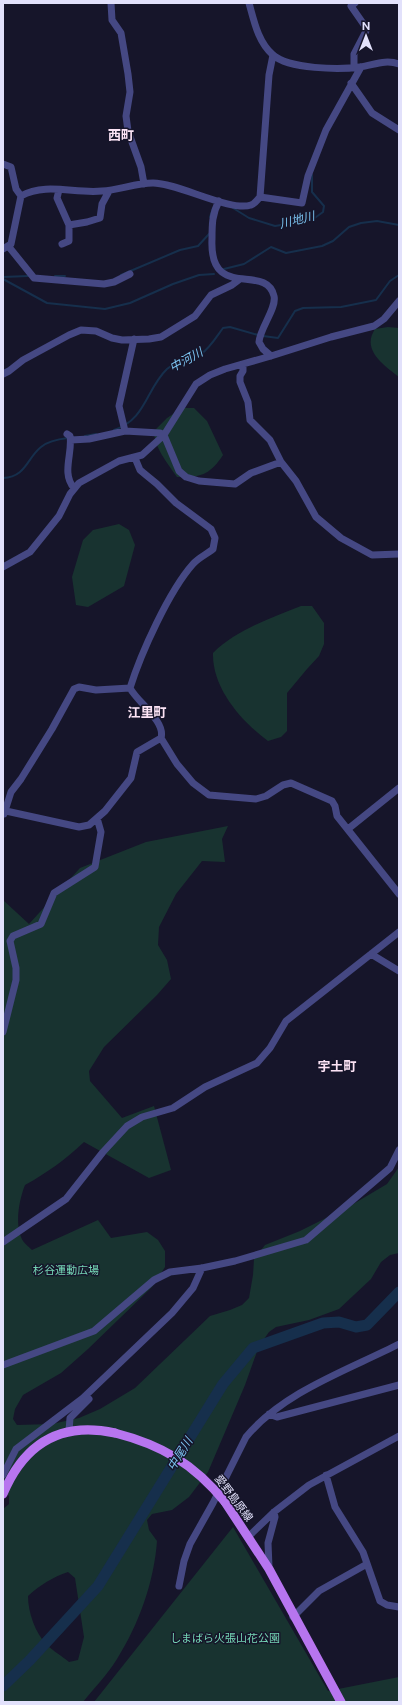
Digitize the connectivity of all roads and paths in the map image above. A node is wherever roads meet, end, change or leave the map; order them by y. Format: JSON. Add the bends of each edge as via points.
{"nodes":[{"id":1,"x":111,"y":3,"type":"edge"},
{"id":2,"x":249,"y":3,"type":"edge"},
{"id":3,"x":352,"y":4,"type":"edge"},
{"id":4,"x":273,"y":55,"type":"junction"},
{"id":5,"x":399,"y":64,"type":"edge"},
{"id":6,"x":357,"y":67,"type":"junction"},
{"id":7,"x":351,"y":84,"type":"junction"},
{"id":8,"x":399,"y":130,"type":"edge"},
{"id":9,"x":3,"y":164,"type":"edge"},
{"id":10,"x":144,"y":184,"type":"junction"},
{"id":11,"x":59,"y":190,"type":"junction"},
{"id":12,"x":108,"y":190,"type":"junction"},
{"id":13,"x":22,"y":196,"type":"junction"},
{"id":14,"x":260,"y":197,"type":"junction"},
{"id":15,"x":219,"y":201,"type":"junction"},
{"id":16,"x":69,"y":224,"type":"junction"},
{"id":17,"x":62,"y":244,"type":"dead end"},
{"id":18,"x":6,"y":248,"type":"edge"},
{"id":19,"x":130,"y":274,"type":"dead end"},
{"id":20,"x":240,"y":279,"type":"junction"},
{"id":21,"x":399,"y":301,"type":"edge"},
{"id":22,"x":134,"y":339,"type":"junction"},
{"id":23,"x":271,"y":356,"type":"junction"},
{"id":24,"x":243,"y":365,"type":"junction"},
{"id":25,"x":3,"y":374,"type":"edge"},
{"id":26,"x":124,"y":428,"type":"junction"},
{"id":27,"x":164,"y":435,"type":"junction"},
{"id":28,"x":135,"y":458,"type":"junction"},
{"id":29,"x":281,"y":462,"type":"junction"},
{"id":30,"x":74,"y":488,"type":"junction"},
{"id":31,"x":399,"y":554,"type":"edge"},
{"id":32,"x":3,"y":567,"type":"edge"},
{"id":33,"x":130,"y":688,"type":"junction"},
{"id":34,"x":161,"y":738,"type":"junction"},
{"id":35,"x":399,"y":788,"type":"edge"},
{"id":36,"x":4,"y":813,"type":"edge"},
{"id":37,"x":97,"y":818,"type":"junction"},
{"id":38,"x":348,"y":829,"type":"junction"},
{"id":39,"x":399,"y":894,"type":"edge"},
{"id":40,"x":399,"y":932,"type":"edge"},
{"id":41,"x":371,"y":954,"type":"junction"},
{"id":42,"x":399,"y":971,"type":"edge"},
{"id":43,"x":3,"y":1032,"type":"edge"},
{"id":44,"x":399,"y":1150,"type":"edge"},
{"id":45,"x":3,"y":1242,"type":"edge"},
{"id":46,"x":202,"y":1268,"type":"junction"},
{"id":47,"x":399,"y":1344,"type":"edge"},
{"id":48,"x":3,"y":1365,"type":"edge"},
{"id":49,"x":108,"y":1376,"type":"junction"},
{"id":50,"x":399,"y":1385,"type":"edge"},
{"id":51,"x":269,"y":1414,"type":"junction"},
{"id":52,"x":69,"y":1431,"type":"junction"},
{"id":53,"x":399,"y":1436,"type":"edge"},
{"id":54,"x":3,"y":1475,"type":"edge"},
{"id":55,"x":326,"y":1475,"type":"junction"},
{"id":56,"x":3,"y":1494,"type":"edge"},
{"id":57,"x":274,"y":1512,"type":"junction"},
{"id":58,"x":248,"y":1537,"type":"junction"},
{"id":59,"x":367,"y":1564,"type":"junction"},
{"id":60,"x":269,"y":1570,"type":"junction"},
{"id":61,"x":178,"y":1586,"type":"dead end"},
{"id":62,"x":399,"y":1607,"type":"edge"},
{"id":63,"x":293,"y":1617,"type":"junction"},
{"id":64,"x":340,"y":1702,"type":"edge"}],
"edges":[{"from":1,"to":10,"type":"street","via":[[112,20],[121,33],[128,74],[128,131]]},
{"from":2,"to":4,"type":"street","via":[[260,38]]},
{"from":3,"to":6,"type":"street","via":[[367,29],[354,54]]},
{"from":4,"to":6,"type":"street","via":[[310,67]]},
{"from":4,"to":14,"type":"street","via":[[269,75]]},
{"from":5,"to":6,"type":"street","via":[[383,62]]},
{"from":6,"to":7,"type":"street"},
{"from":7,"to":8,"type":"street","via":[[372,113]]},
{"from":7,"to":14,"type":"street","via":[[326,130],[308,176],[302,203]]},
{"from":9,"to":13,"type":"street","via":[[11,167],[16,189]]},
{"from":10,"to":12,"type":"street"},
{"from":10,"to":15,"type":"street","via":[[159,184]]},
{"from":11,"to":12,"type":"street"},
{"from":11,"to":13,"type":"street","via":[[37,190]]},
{"from":11,"to":16,"type":"street","via":[[58,201]]},
{"from":12,"to":16,"type":"street","via":[[100,218]]},
{"from":13,"to":18,"type":"street","via":[[11,244]]},
{"from":14,"to":15,"type":"street","via":[[249,206]]},
{"from":15,"to":20,"type":"street","via":[[212,217],[216,267],[221,273]]},
{"from":16,"to":17,"type":"street","via":[[69,241]]},
{"from":18,"to":19,"type":"street","via":[[34,278],[104,284]]},
{"from":20,"to":22,"type":"street","via":[[212,295],[195,316],[161,337]]},
{"from":20,"to":23,"type":"street","via":[[265,282],[274,294],[274,304],[260,339],[261,346]]},
{"from":21,"to":23,"type":"street","via":[[384,319],[374,326]]},
{"from":22,"to":25,"type":"street","via":[[117,339],[96,331],[82,330],[68,335]]},
{"from":22,"to":26,"type":"street","via":[[119,406]]},
{"from":23,"to":24,"type":"street"},
{"from":24,"to":27,"type":"street","via":[[210,375],[196,384]]},
{"from":24,"to":29,"type":"street","via":[[240,382],[248,402],[250,420],[270,440]]},
{"from":26,"to":27,"type":"street"},
{"from":26,"to":30,"type":"street","via":[[89,439],[70,437],[68,466]]},
{"from":27,"to":28,"type":"street"},
{"from":27,"to":29,"type":"street","via":[[178,472],[199,481],[235,484],[251,473]]},
{"from":28,"to":30,"type":"street","via":[[118,461]]},
{"from":28,"to":33,"type":"street","via":[[140,470],[176,503],[211,529],[215,538],[213,549],[194,563],[171,597]]},
{"from":29,"to":31,"type":"street","via":[[296,481],[316,517],[341,538],[372,555]]},
{"from":30,"to":32,"type":"street","via":[[59,516],[30,552]]},
{"from":33,"to":34,"type":"street","via":[[161,728]]},
{"from":33,"to":36,"type":"street","via":[[74,689],[52,729],[11,792]]},
{"from":34,"to":37,"type":"street","via":[[137,752],[131,778]]},
{"from":34,"to":38,"type":"street","via":[[177,764],[209,795],[256,799],[291,783],[332,801],[337,816]]},
{"from":35,"to":38,"type":"street"},
{"from":36,"to":37,"type":"street","via":[[79,827],[89,825]]},
{"from":37,"to":43,"type":"street","via":[[101,832],[95,867],[54,893],[41,924],[12,936],[10,941],[16,980]]},
{"from":38,"to":39,"type":"street"},
{"from":40,"to":41,"type":"street"},
{"from":41,"to":42,"type":"street"},
{"from":41,"to":45,"type":"street","via":[[286,1021],[270,1048],[257,1063],[205,1087],[173,1108],[142,1117],[127,1126],[102,1152],[66,1199]]},
{"from":44,"to":46,"type":"street","via":[[390,1168],[306,1240],[258,1255]]},
{"from":46,"to":48,"type":"street","via":[[162,1275],[94,1331]]},
{"from":46,"to":49,"type":"street","via":[[193,1288]]},
{"from":47,"to":51,"type":"street","via":[[330,1377]]},
{"from":49,"to":52,"type":"street","via":[[107,1382],[74,1413],[69,1423]]},
{"from":49,"to":54,"type":"street","via":[[16,1449]]},
{"from":50,"to":51,"type":"street","via":[[277,1417]]},
{"from":51,"to":61,"type":"street","via":[[252,1430],[240,1448],[190,1544]]},
{"from":52,"to":56,"type":"main road","name":"愛野島原線","via":[[46,1439],[34,1448],[17,1468]]},
{"from":52,"to":58,"type":"main road","name":"愛野島原線","bridge":true,"via":[[114,1432],[140,1440],[172,1455],[197,1472],[225,1502]]},
{"from":53,"to":55,"type":"street"},
{"from":55,"to":57,"type":"street"},
{"from":55,"to":59,"type":"street","via":[[335,1507],[363,1552]]},
{"from":57,"to":58,"type":"street"},
{"from":57,"to":60,"type":"street","via":[[268,1543]]},
{"from":58,"to":60,"type":"main road","name":"愛野島原線"},
{"from":59,"to":62,"type":"street","via":[[380,1601],[387,1606]]},
{"from":59,"to":63,"type":"street","via":[[319,1592]]},
{"from":60,"to":63,"type":"main road","name":"愛野島原線"},
{"from":63,"to":64,"type":"main road","name":"愛野島原線"}]}
